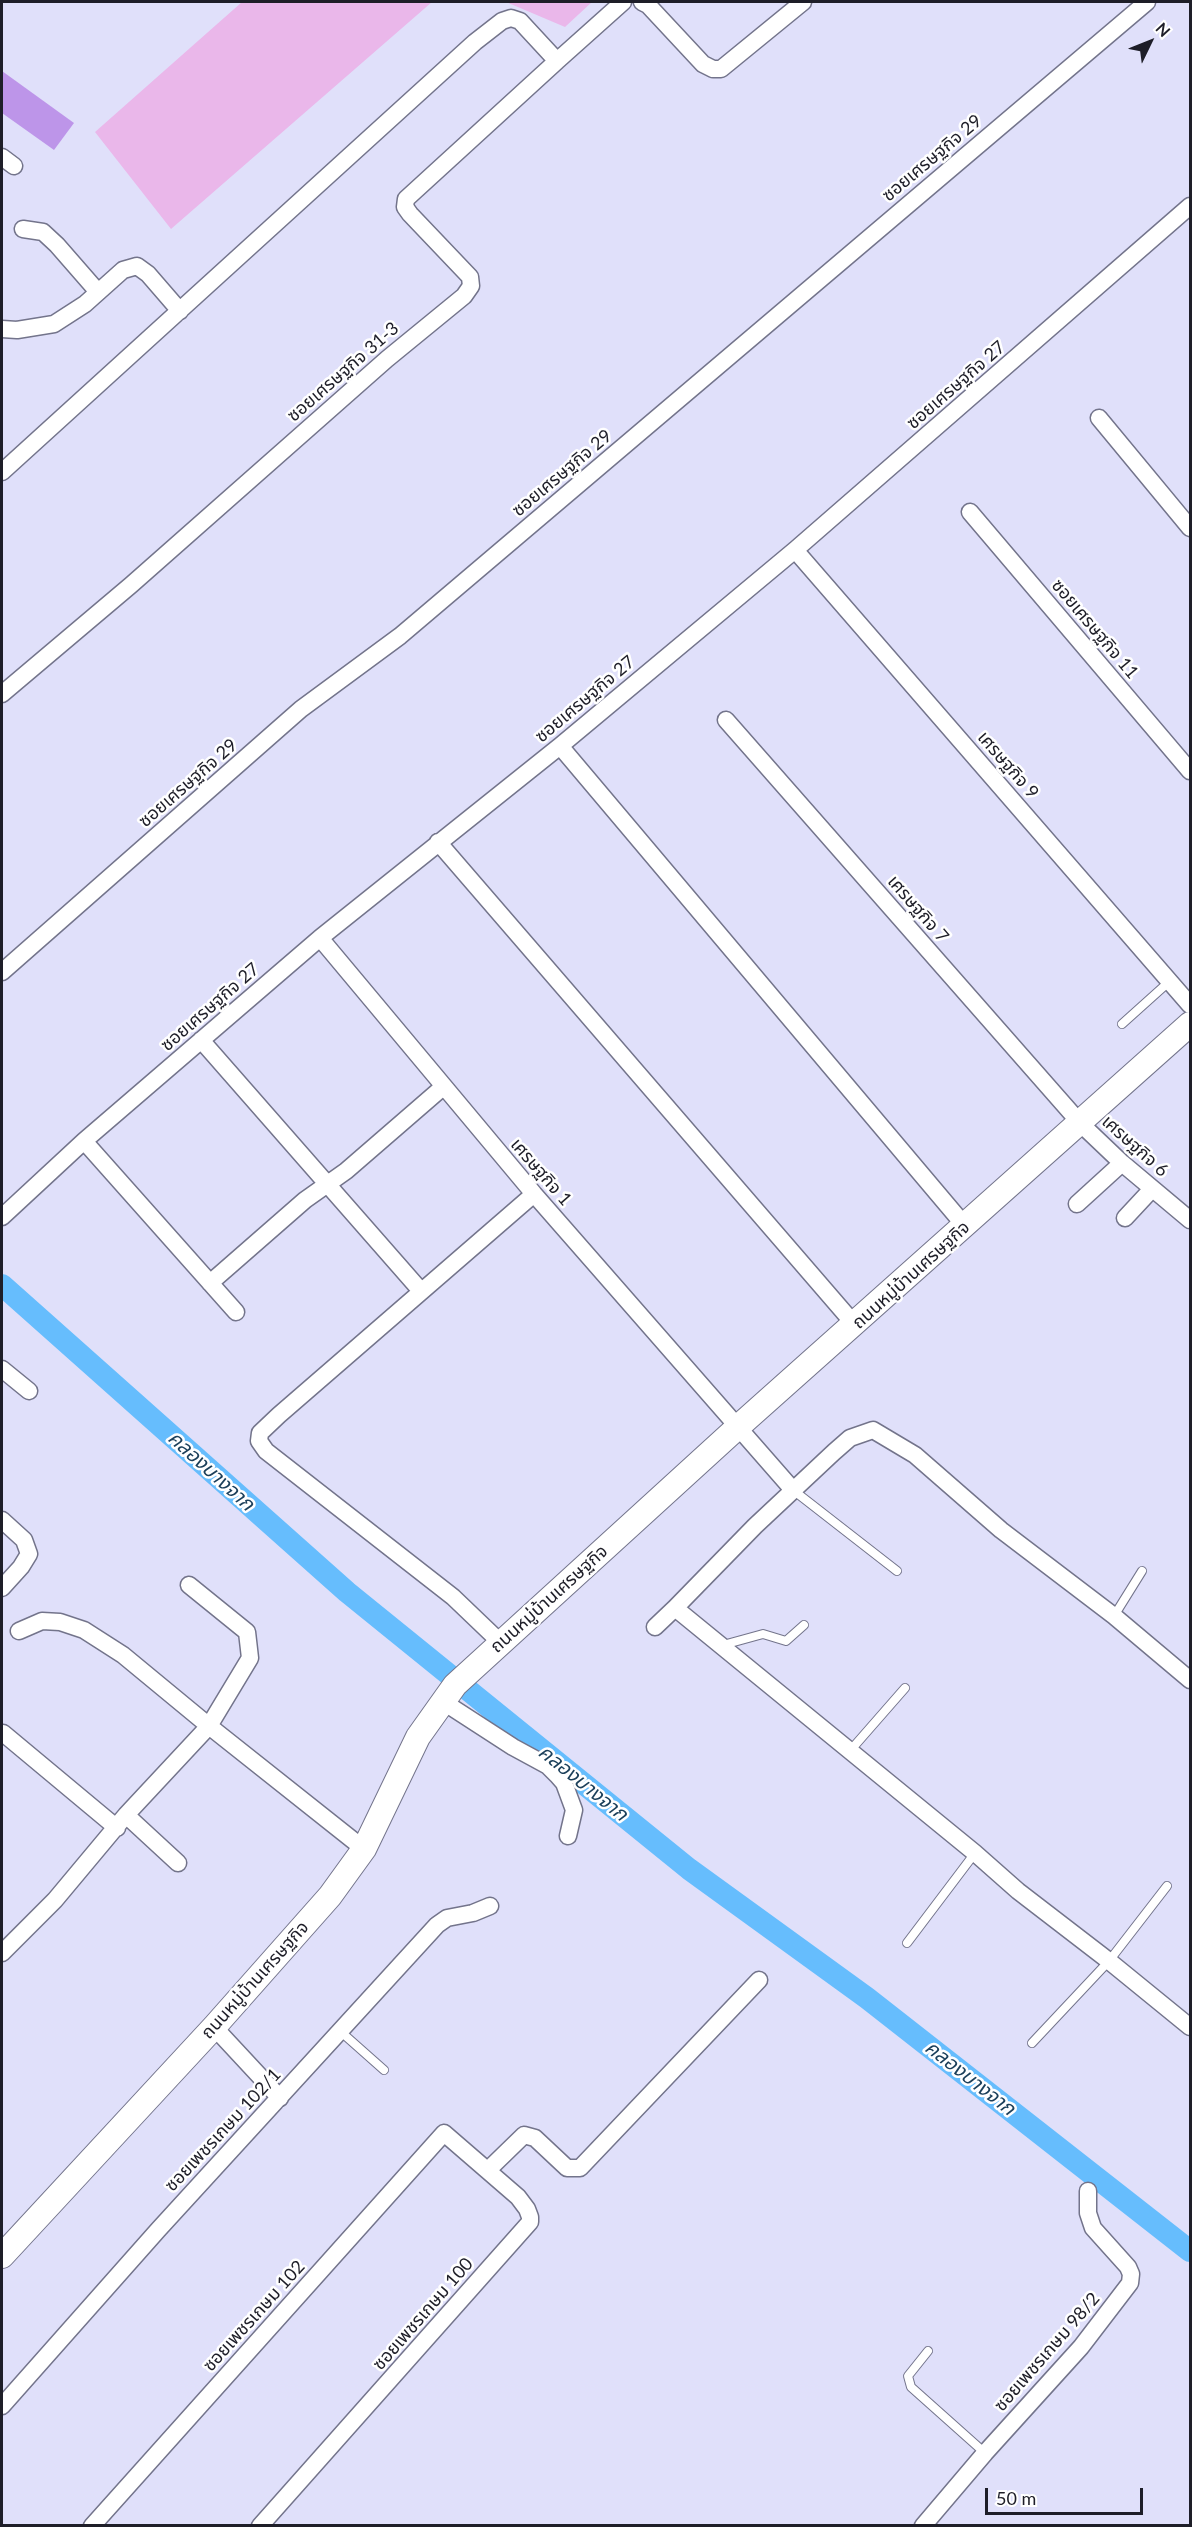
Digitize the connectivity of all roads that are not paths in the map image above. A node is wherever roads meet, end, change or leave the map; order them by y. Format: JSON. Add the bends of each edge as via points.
{"nodes":[{"id":1,"x":623,"y":2,"type":"edge"},
{"id":2,"x":642,"y":2,"type":"edge"},
{"id":3,"x":803,"y":2,"type":"edge"},
{"id":4,"x":1147,"y":2,"type":"edge"},
{"id":5,"x":557,"y":61,"type":"junction"},
{"id":6,"x":1191,"y":206,"type":"edge"},
{"id":7,"x":23,"y":229,"type":"dead end"},
{"id":8,"x":98,"y":292,"type":"junction"},
{"id":9,"x":180,"y":311,"type":"junction"},
{"id":10,"x":2,"y":329,"type":"edge"},
{"id":11,"x":1100,"y":418,"type":"dead end"},
{"id":12,"x":2,"y":472,"type":"edge"},
{"id":13,"x":970,"y":512,"type":"dead end"},
{"id":14,"x":1191,"y":528,"type":"edge"},
{"id":15,"x":795,"y":550,"type":"junction"},
{"id":16,"x":2,"y":694,"type":"edge"},
{"id":17,"x":726,"y":720,"type":"dead end"},
{"id":18,"x":560,"y":746,"type":"junction"},
{"id":19,"x":1191,"y":771,"type":"edge"},
{"id":20,"x":438,"y":842,"type":"junction"},
{"id":21,"x":320,"y":938,"type":"junction"},
{"id":22,"x":2,"y":972,"type":"edge"},
{"id":23,"x":1170,"y":980,"type":"junction"},
{"id":24,"x":1191,"y":1005,"type":"edge"},
{"id":25,"x":1122,"y":1024,"type":"dead end"},
{"id":26,"x":1191,"y":1024,"type":"edge"},
{"id":27,"x":201,"y":1040,"type":"junction"},
{"id":28,"x":443,"y":1087,"type":"junction"},
{"id":29,"x":1081,"y":1124,"type":"junction"},
{"id":30,"x":84,"y":1141,"type":"junction"},
{"id":31,"x":1122,"y":1163,"type":"junction"},
{"id":32,"x":327,"y":1184,"type":"junction"},
{"id":33,"x":1152,"y":1189,"type":"junction"},
{"id":34,"x":534,"y":1194,"type":"junction"},
{"id":35,"x":1077,"y":1204,"type":"dead end"},
{"id":36,"x":2,"y":1217,"type":"edge"},
{"id":37,"x":1125,"y":1218,"type":"dead end"},
{"id":38,"x":1191,"y":1220,"type":"edge"},
{"id":39,"x":965,"y":1226,"type":"junction"},
{"id":40,"x":210,"y":1283,"type":"junction"},
{"id":41,"x":421,"y":1291,"type":"junction"},
{"id":42,"x":236,"y":1312,"type":"dead end"},
{"id":43,"x":855,"y":1325,"type":"junction"},
{"id":44,"x":2,"y":1369,"type":"edge"},
{"id":45,"x":29,"y":1391,"type":"dead end"},
{"id":46,"x":739,"y":1426,"type":"junction"},
{"id":47,"x":793,"y":1490,"type":"junction"},
{"id":48,"x":2,"y":1520,"type":"edge"},
{"id":49,"x":897,"y":1571,"type":"dead end"},
{"id":50,"x":1142,"y":1571,"type":"dead end"},
{"id":51,"x":189,"y":1585,"type":"dead end"},
{"id":52,"x":2,"y":1588,"type":"edge"},
{"id":53,"x":675,"y":1608,"type":"junction"},
{"id":54,"x":1114,"y":1616,"type":"junction"},
{"id":55,"x":804,"y":1625,"type":"dead end"},
{"id":56,"x":655,"y":1627,"type":"dead end"},
{"id":57,"x":19,"y":1630,"type":"dead end"},
{"id":58,"x":723,"y":1645,"type":"junction"},
{"id":59,"x":492,"y":1650,"type":"junction"},
{"id":60,"x":1191,"y":1680,"type":"edge"},
{"id":61,"x":905,"y":1688,"type":"dead end"},
{"id":62,"x":448,"y":1693,"type":"junction"},
{"id":63,"x":209,"y":1726,"type":"junction"},
{"id":64,"x":3,"y":1732,"type":"edge"},
{"id":65,"x":849,"y":1752,"type":"junction"},
{"id":66,"x":122,"y":1821,"type":"junction"},
{"id":67,"x":568,"y":1836,"type":"dead end"},
{"id":68,"x":364,"y":1849,"type":"junction"},
{"id":69,"x":975,"y":1853,"type":"junction"},
{"id":70,"x":178,"y":1863,"type":"dead end"},
{"id":71,"x":1167,"y":1886,"type":"dead end"},
{"id":72,"x":489,"y":1906,"type":"dead end"},
{"id":73,"x":907,"y":1943,"type":"dead end"},
{"id":74,"x":2,"y":1953,"type":"edge"},
{"id":75,"x":1109,"y":1961,"type":"junction"},
{"id":76,"x":759,"y":1980,"type":"dead end"},
{"id":77,"x":214,"y":2027,"type":"junction"},
{"id":78,"x":1191,"y":2027,"type":"edge"},
{"id":79,"x":340,"y":2031,"type":"junction"},
{"id":80,"x":1032,"y":2043,"type":"dead end"},
{"id":81,"x":384,"y":2070,"type":"dead end"},
{"id":82,"x":280,"y":2098,"type":"junction"},
{"id":83,"x":444,"y":2133,"type":"joint"},
{"id":84,"x":489,"y":2169,"type":"junction"},
{"id":85,"x":1088,"y":2191,"type":"dead end"},
{"id":86,"x":2,"y":2256,"type":"edge"},
{"id":87,"x":928,"y":2351,"type":"dead end"},
{"id":88,"x":2,"y":2406,"type":"edge"},
{"id":89,"x":985,"y":2453,"type":"junction"},
{"id":90,"x":92,"y":2526,"type":"edge"},
{"id":91,"x":260,"y":2526,"type":"edge"},
{"id":92,"x":923,"y":2526,"type":"edge"}],
"edges":[{"from":1,"to":5,"type":"street","name":"ซอยเศรษฐกิจ 31-3"},
{"from":2,"to":3,"type":"street","via":[[703,64],[713,69],[721,69]]},
{"from":4,"to":22,"type":"street","name":"ซอยเศรษฐกิจ 29","via":[[409,628],[301,709]]},
{"from":5,"to":9,"type":"street","via":[[520,21],[502,21]]},
{"from":5,"to":16,"type":"street","name":"ซอยเศรษฐกิจ 31-3","via":[[406,199],[405,207],[410,214],[470,277],[471,286],[464,296],[387,358]]},
{"from":6,"to":15,"type":"street","name":"ซอยเศรษฐกิจ 27"},
{"from":7,"to":8,"type":"street","via":[[43,232]]},
{"from":8,"to":9,"type":"street","via":[[123,270],[137,266]]},
{"from":8,"to":10,"type":"street","via":[[54,324]]},
{"from":9,"to":12,"type":"street"},
{"from":11,"to":14,"type":"street"},
{"from":13,"to":19,"type":"street","name":"ซอยเศรษฐกิจ 11"},
{"from":15,"to":18,"type":"street","name":"ซอยเศรษฐกิจ 27"},
{"from":15,"to":23,"type":"street","name":"เศรษฐกิจ 9"},
{"from":17,"to":29,"type":"street","name":"เศรษฐกิจ 7"},
{"from":18,"to":20,"type":"street","name":"ซอยเศรษฐกิจ 27"},
{"from":18,"to":39,"type":"street"},
{"from":20,"to":21,"type":"street","name":"ซอยเศรษฐกิจ 27"},
{"from":20,"to":43,"type":"street"},
{"from":21,"to":27,"type":"street","name":"ซอยเศรษฐกิจ 27"},
{"from":21,"to":28,"type":"street","name":"เศรษฐกิจ 1"},
{"from":23,"to":24,"type":"street","name":"เศรษฐกิจ 9"},
{"from":23,"to":25,"type":"lane"},
{"from":26,"to":29,"type":"street","name":"ถนนหมู่บ้านเศรษฐกิจ"},
{"from":27,"to":30,"type":"street","name":"ซอยเศรษฐกิจ 27"},
{"from":27,"to":32,"type":"street"},
{"from":28,"to":32,"type":"street"},
{"from":28,"to":34,"type":"street","name":"เศรษฐกิจ 1"},
{"from":29,"to":31,"type":"street","name":"เศรษฐกิจ 6"},
{"from":29,"to":39,"type":"street","name":"ถนนหมู่บ้านเศรษฐกิจ"},
{"from":30,"to":36,"type":"street","name":"ซอยเศรษฐกิจ 27"},
{"from":30,"to":40,"type":"street"},
{"from":31,"to":33,"type":"street","name":"เศรษฐกิจ 6"},
{"from":31,"to":35,"type":"street"},
{"from":32,"to":40,"type":"street"},
{"from":32,"to":41,"type":"street"},
{"from":33,"to":37,"type":"street"},
{"from":33,"to":38,"type":"street","name":"เศรษฐกิจ 6"},
{"from":34,"to":41,"type":"street"},
{"from":34,"to":46,"type":"street","name":"เศรษฐกิจ 1"},
{"from":39,"to":43,"type":"street","name":"ถนนหมู่บ้านเศรษฐกิจ"},
{"from":40,"to":42,"type":"street"},
{"from":41,"to":59,"type":"street","via":[[279,1414],[260,1433],[259,1441],[266,1451],[453,1597]]},
{"from":43,"to":46,"type":"street","name":"ถนนหมู่บ้านเศรษฐกิจ"},
{"from":44,"to":45,"type":"street"},
{"from":46,"to":47,"type":"street","name":"เศรษฐกิจ 1"},
{"from":46,"to":59,"type":"street","name":"ถนนหมู่บ้านเศรษฐกิจ"},
{"from":47,"to":49,"type":"lane"},
{"from":47,"to":53,"type":"street"},
{"from":47,"to":54,"type":"street","via":[[850,1438],[873,1430],[915,1455],[1001,1530]]},
{"from":48,"to":52,"type":"street","via":[[24,1540],[29,1554]]},
{"from":50,"to":54,"type":"lane"},
{"from":51,"to":63,"type":"street","via":[[247,1632],[250,1658]]},
{"from":53,"to":56,"type":"street"},
{"from":53,"to":58,"type":"street"},
{"from":54,"to":60,"type":"street"},
{"from":55,"to":58,"type":"lane","via":[[786,1641],[763,1634]]},
{"from":57,"to":63,"type":"street","via":[[42,1621],[84,1630],[123,1655]]},
{"from":58,"to":65,"type":"street"},
{"from":59,"to":62,"type":"street","name":"ถนนหมู่บ้านเศรษฐกิจ"},
{"from":61,"to":65,"type":"lane"},
{"from":62,"to":67,"type":"street","via":[[564,1783],[574,1810]]},
{"from":62,"to":68,"type":"street","name":"ถนนหมู่บ้านเศรษฐกิจ","via":[[418,1737]]},
{"from":63,"to":66,"type":"street"},
{"from":63,"to":68,"type":"street"},
{"from":64,"to":66,"type":"street"},
{"from":65,"to":69,"type":"street"},
{"from":66,"to":70,"type":"street"},
{"from":66,"to":74,"type":"street","via":[[55,1900]]},
{"from":68,"to":77,"type":"street","name":"ถนนหมู่บ้านเศรษฐกิจ","via":[[330,1896]]},
{"from":69,"to":73,"type":"lane"},
{"from":69,"to":75,"type":"street","via":[[1018,1892]]},
{"from":71,"to":75,"type":"lane"},
{"from":72,"to":79,"type":"street","name":"ซอยเพชรเกษม 102/1","via":[[447,1918],[437,1925]]},
{"from":75,"to":78,"type":"street"},
{"from":75,"to":80,"type":"lane"},
{"from":76,"to":84,"type":"street","via":[[580,2168],[567,2168],[535,2138],[524,2134]]},
{"from":77,"to":82,"type":"street"},
{"from":77,"to":86,"type":"street","name":"ถนนหมู่บ้านเศรษฐกิจ"},
{"from":79,"to":81,"type":"lane"},
{"from":79,"to":82,"type":"street","name":"ซอยเพชรเกษม 102/1"},
{"from":82,"to":88,"type":"street","name":"ซอยเพชรเกษม 102/1"},
{"from":83,"to":84,"type":"street","name":"ซอยเพชรเกษม 100"},
{"from":83,"to":90,"type":"street","name":"ซอยเพชรเกษม 102"},
{"from":84,"to":91,"type":"street","name":"ซอยเพชรเกษม 100","via":[[518,2197],[531,2217],[530,2222]]},
{"from":85,"to":89,"type":"street","name":"ซอยเพชรเกษม 98/2","via":[[1093,2228],[1128,2267],[1130,2283],[1081,2347]]},
{"from":87,"to":89,"type":"lane","via":[[908,2376],[911,2387]]},
{"from":89,"to":92,"type":"street","name":"ซอยเพชรเกษม 98/2"}]}
